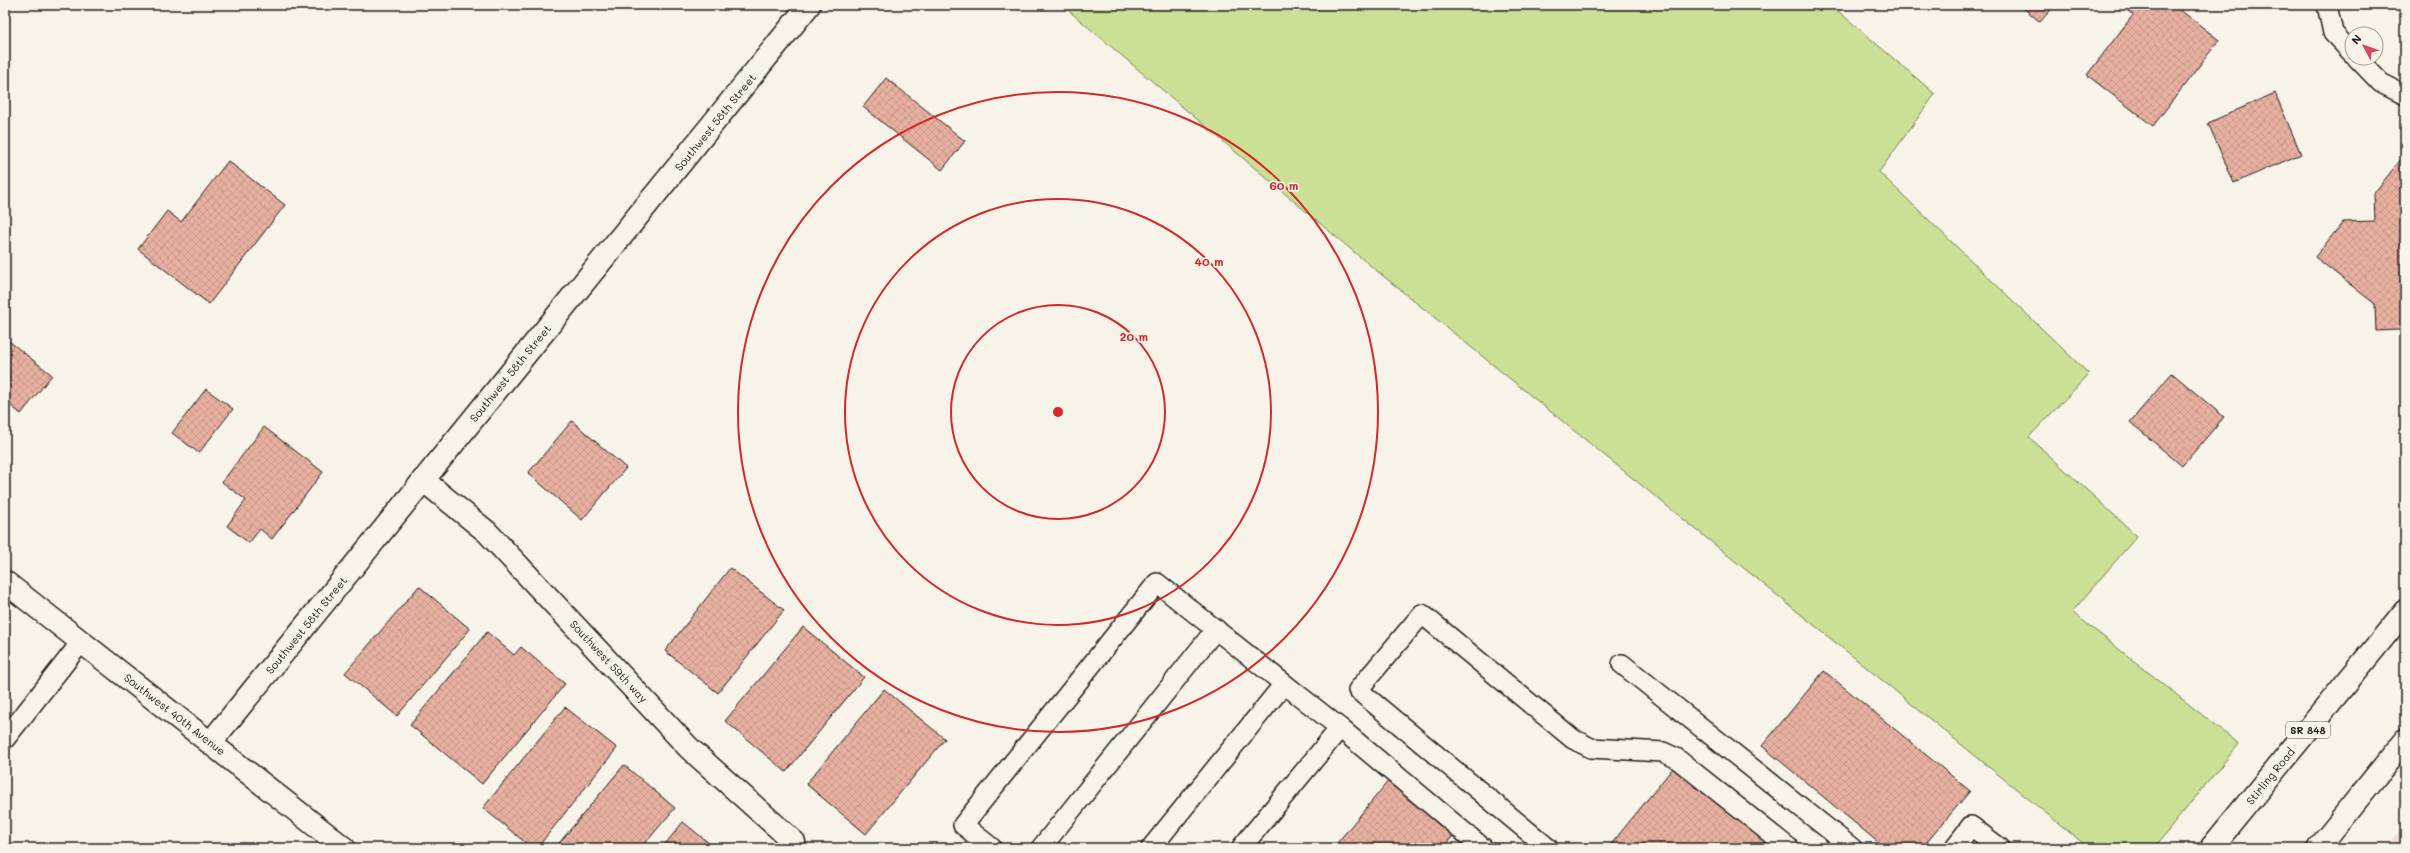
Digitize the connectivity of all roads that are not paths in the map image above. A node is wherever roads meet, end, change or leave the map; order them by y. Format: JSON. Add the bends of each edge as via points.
{"nodes":[{"id":1,"x":810,"y":5,"type":"edge"},
{"id":2,"x":2327,"y":5,"type":"edge"},
{"id":3,"x":2344,"y":45,"type":"edge"},
{"id":4,"x":2364,"y":66,"type":"edge"},
{"id":5,"x":2405,"y":95,"type":"edge"},
{"id":6,"x":423,"y":480,"type":"junction"},
{"id":7,"x":5,"y":582,"type":"edge"},
{"id":8,"x":2405,"y":611,"type":"edge"},
{"id":9,"x":1216,"y":629,"type":"junction"},
{"id":10,"x":82,"y":641,"type":"junction"},
{"id":11,"x":1622,"y":664,"type":"dead end"},
{"id":12,"x":1284,"y":684,"type":"junction"},
{"id":13,"x":1340,"y":728,"type":"junction"},
{"id":14,"x":5,"y":739,"type":"edge"},
{"id":15,"x":2405,"y":740,"type":"edge"},
{"id":16,"x":211,"y":742,"type":"junction"},
{"id":17,"x":794,"y":842,"type":"dead end"},
{"id":18,"x":344,"y":848,"type":"edge"},
{"id":19,"x":992,"y":848,"type":"edge"},
{"id":20,"x":1041,"y":848,"type":"edge"},
{"id":21,"x":1151,"y":848,"type":"edge"},
{"id":22,"x":1241,"y":848,"type":"edge"},
{"id":23,"x":1483,"y":848,"type":"edge"},
{"id":24,"x":1548,"y":848,"type":"edge"},
{"id":25,"x":1789,"y":848,"type":"edge"},
{"id":26,"x":1852,"y":848,"type":"edge"},
{"id":27,"x":1954,"y":848,"type":"edge"},
{"id":28,"x":2000,"y":848,"type":"edge"},
{"id":29,"x":2211,"y":848,"type":"edge"},
{"id":30,"x":2318,"y":848,"type":"edge"}],
"edges":[{"from":1,"to":6,"type":"street","name":"Southwest 58th Street"},
{"from":2,"to":3,"type":"lane","via":[[2333,33]]},
{"from":4,"to":5,"type":"lane","via":[[2380,83]]},
{"from":6,"to":16,"type":"street","name":"Southwest 58th Street"},
{"from":6,"to":17,"type":"street","name":"Southwest 59th way","via":[[487,532],[689,748]]},
{"from":7,"to":10,"type":"street","name":"Southwest 40th Avenue"},
{"from":8,"to":29,"type":"street","name":"Stirling Road","number":"SR 848"},
{"from":9,"to":12,"type":"lane"},
{"from":9,"to":19,"type":"lane","via":[[1157,583],[963,825]]},
{"from":9,"to":20,"type":"lane"},
{"from":10,"to":14,"type":"lane"},
{"from":10,"to":16,"type":"street","name":"Southwest 40th Avenue"},
{"from":11,"to":26,"type":"lane"},
{"from":12,"to":13,"type":"lane"},
{"from":12,"to":21,"type":"lane"},
{"from":13,"to":22,"type":"lane"},
{"from":13,"to":23,"type":"lane"},
{"from":15,"to":30,"type":"street"},
{"from":16,"to":18,"type":"street","name":"Southwest 40th Avenue"},
{"from":24,"to":25,"type":"lane","via":[[1358,690],[1422,614],[1573,739],[1591,748],[1663,752],[1676,758]]},
{"from":27,"to":28,"type":"lane","via":[[1971,826]]}]}
